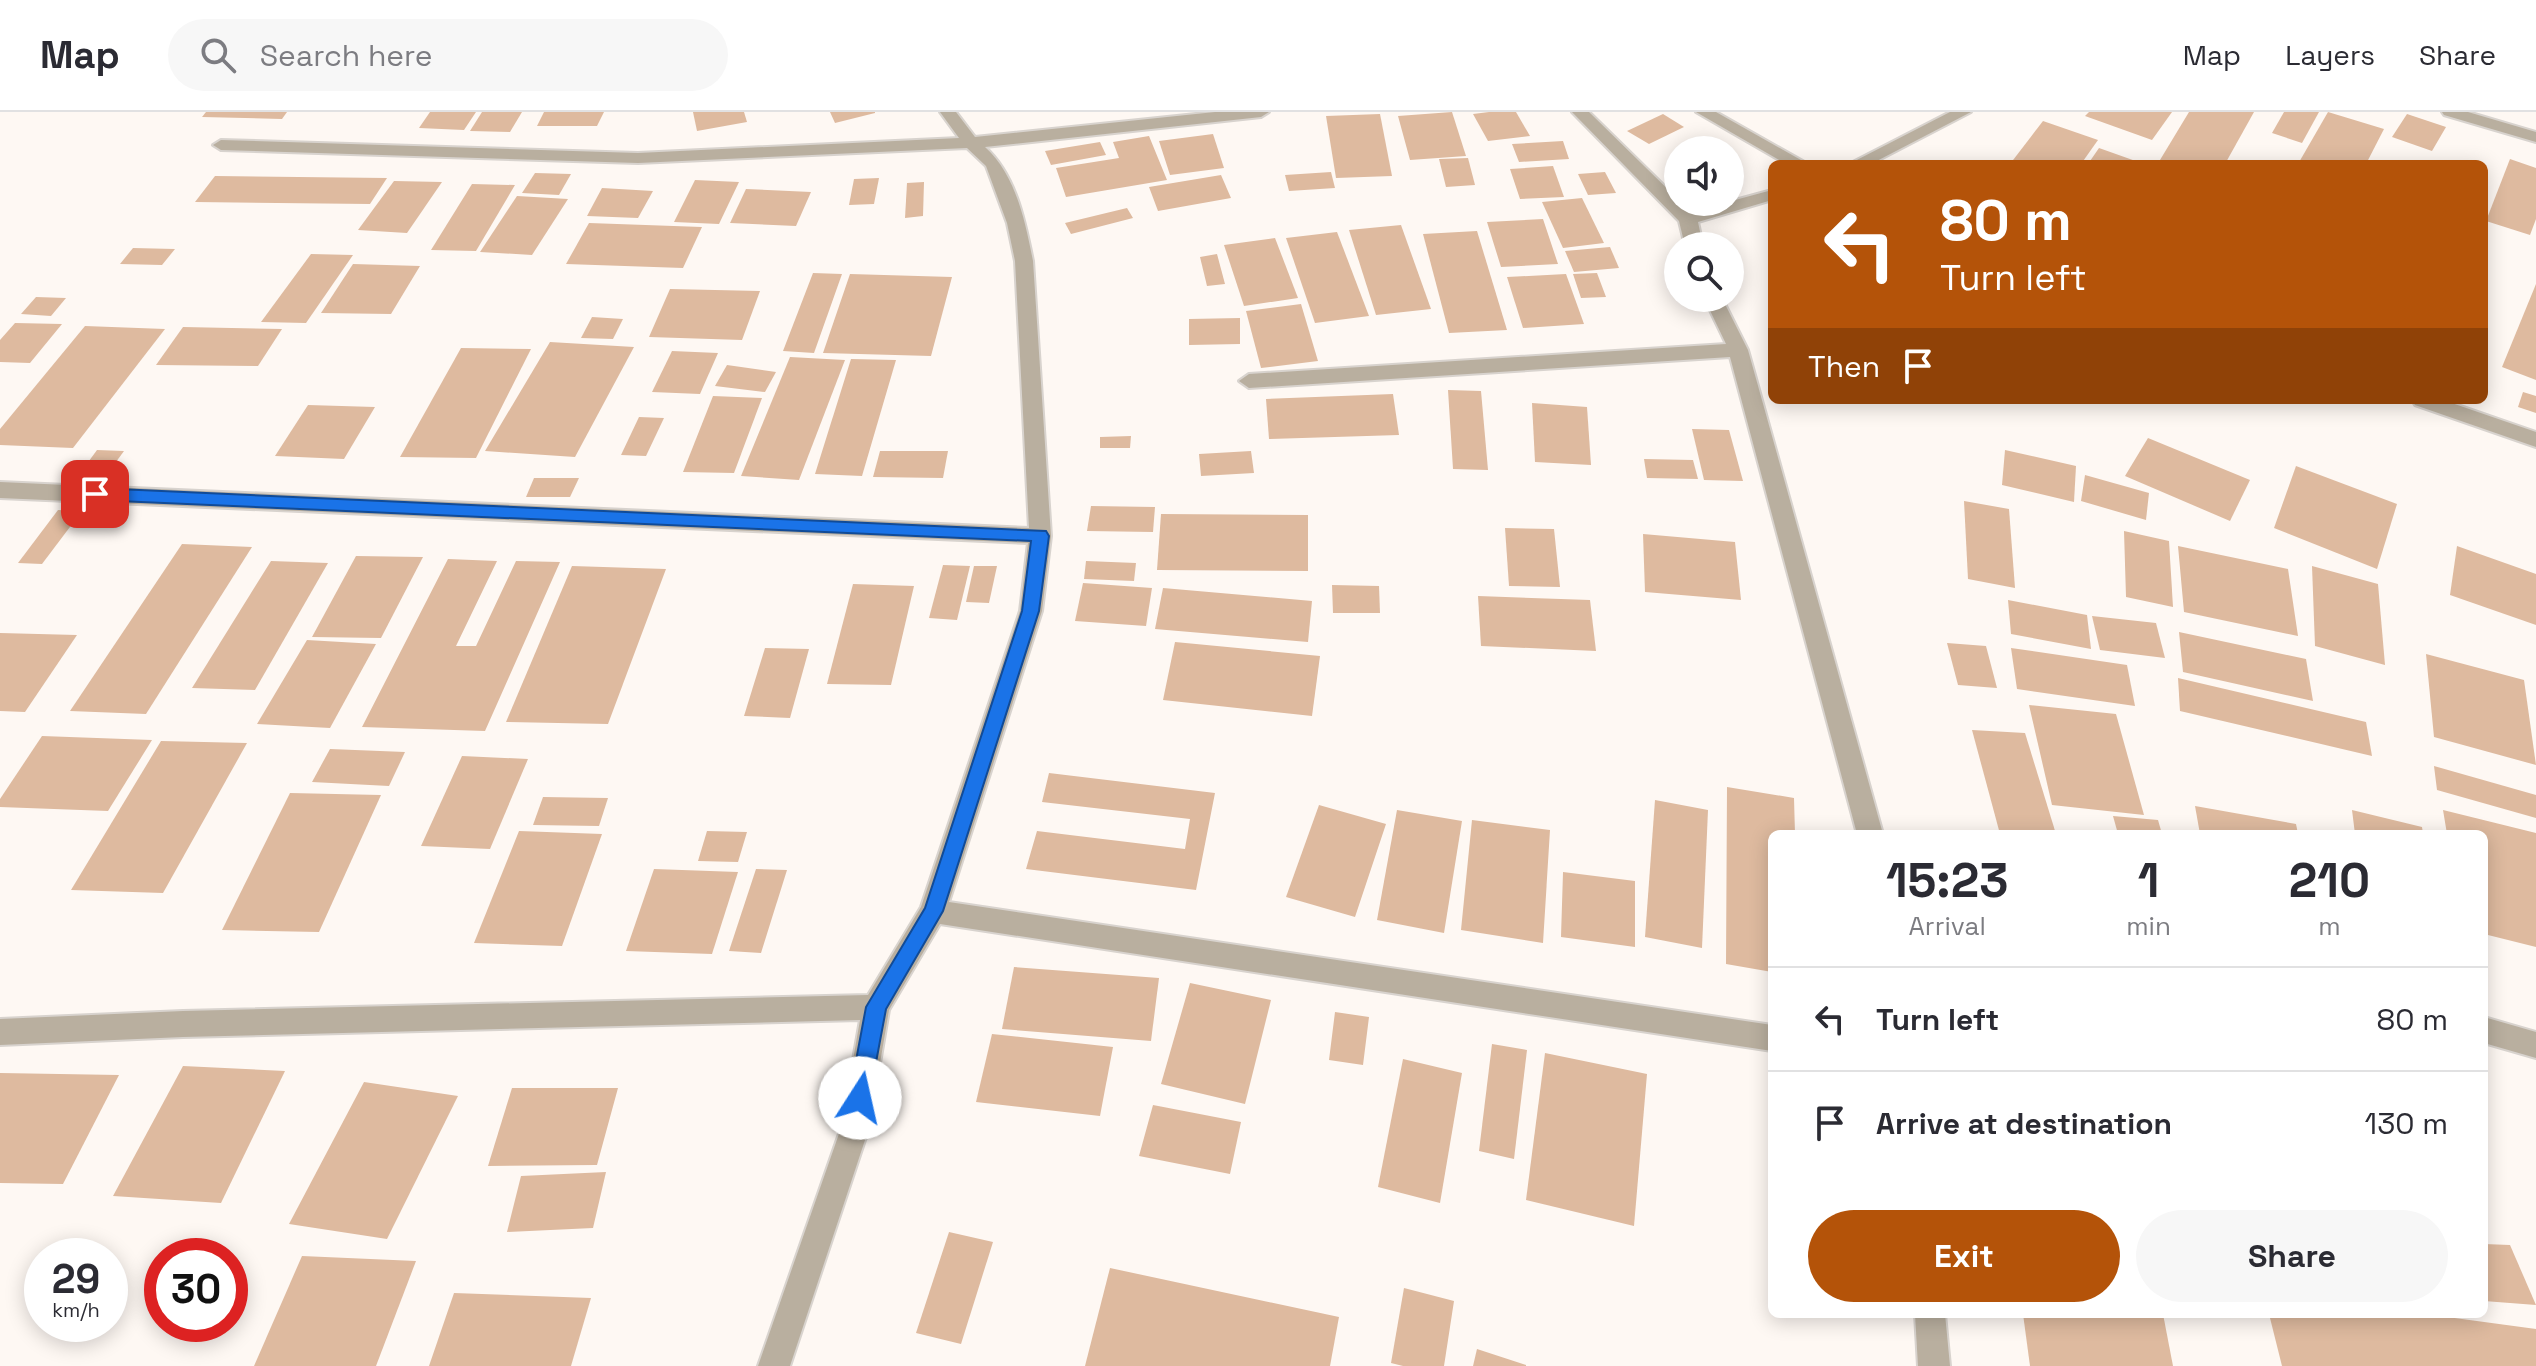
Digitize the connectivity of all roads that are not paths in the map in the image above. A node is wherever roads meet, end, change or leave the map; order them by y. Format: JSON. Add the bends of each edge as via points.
{"nodes":[{"id":1,"x":948,"y":112,"type":"edge"},
{"id":2,"x":1261,"y":112,"type":"edge"},
{"id":3,"x":1580,"y":112,"type":"edge"},
{"id":4,"x":1704,"y":112,"type":"edge"},
{"id":5,"x":1963,"y":112,"type":"edge"},
{"id":6,"x":2450,"y":112,"type":"edge"},
{"id":7,"x":2536,"y":137,"type":"edge"},
{"id":8,"x":971,"y":143,"type":"junction"},
{"id":9,"x":221,"y":145,"type":"dead end"},
{"id":10,"x":1792,"y":160,"type":"edge"},
{"id":11,"x":1866,"y":160,"type":"edge"},
{"id":12,"x":1768,"y":196,"type":"edge"},
{"id":13,"x":1688,"y":219,"type":"junction"},
{"id":14,"x":1691,"y":232,"type":"edge"},
{"id":15,"x":1720,"y":312,"type":"edge"},
{"id":16,"x":1738,"y":350,"type":"junction"},
{"id":17,"x":1249,"y":381,"type":"dead end"},
{"id":18,"x":2433,"y":404,"type":"edge"},
{"id":19,"x":2536,"y":440,"type":"edge"},
{"id":20,"x":0,"y":490,"type":"edge"},
{"id":21,"x":1040,"y":536,"type":"junction"},
{"id":22,"x":1869,"y":830,"type":"edge"},
{"id":23,"x":933,"y":911,"type":"junction"},
{"id":24,"x":876,"y":1007,"type":"junction"},
{"id":25,"x":2488,"y":1031,"type":"edge"},
{"id":26,"x":0,"y":1032,"type":"edge"},
{"id":27,"x":1768,"y":1037,"type":"edge"},
{"id":28,"x":2536,"y":1045,"type":"edge"},
{"id":29,"x":1930,"y":1318,"type":"edge"},
{"id":30,"x":774,"y":1366,"type":"edge"},
{"id":31,"x":1934,"y":1366,"type":"edge"}],
"edges":[{"from":1,"to":8,"type":"street"},
{"from":2,"to":8,"type":"street"},
{"from":3,"to":13,"type":"street"},
{"from":4,"to":10,"type":"street"},
{"from":5,"to":11,"type":"street"},
{"from":6,"to":7,"type":"street"},
{"from":8,"to":9,"type":"street","via":[[638,158]]},
{"from":8,"to":21,"type":"street","via":[[994,164],[1024,261]]},
{"from":12,"to":13,"type":"street"},
{"from":13,"to":14,"type":"street"},
{"from":15,"to":16,"type":"street"},
{"from":16,"to":17,"type":"street"},
{"from":16,"to":22,"type":"street"},
{"from":18,"to":19,"type":"street"},
{"from":20,"to":21,"type":"street"},
{"from":21,"to":23,"type":"street","via":[[1031,611]]},
{"from":23,"to":24,"type":"street"},
{"from":23,"to":27,"type":"street"},
{"from":24,"to":26,"type":"street"},
{"from":24,"to":30,"type":"street","via":[[855,1128]]},
{"from":25,"to":28,"type":"street"},
{"from":29,"to":31,"type":"street"}]}
